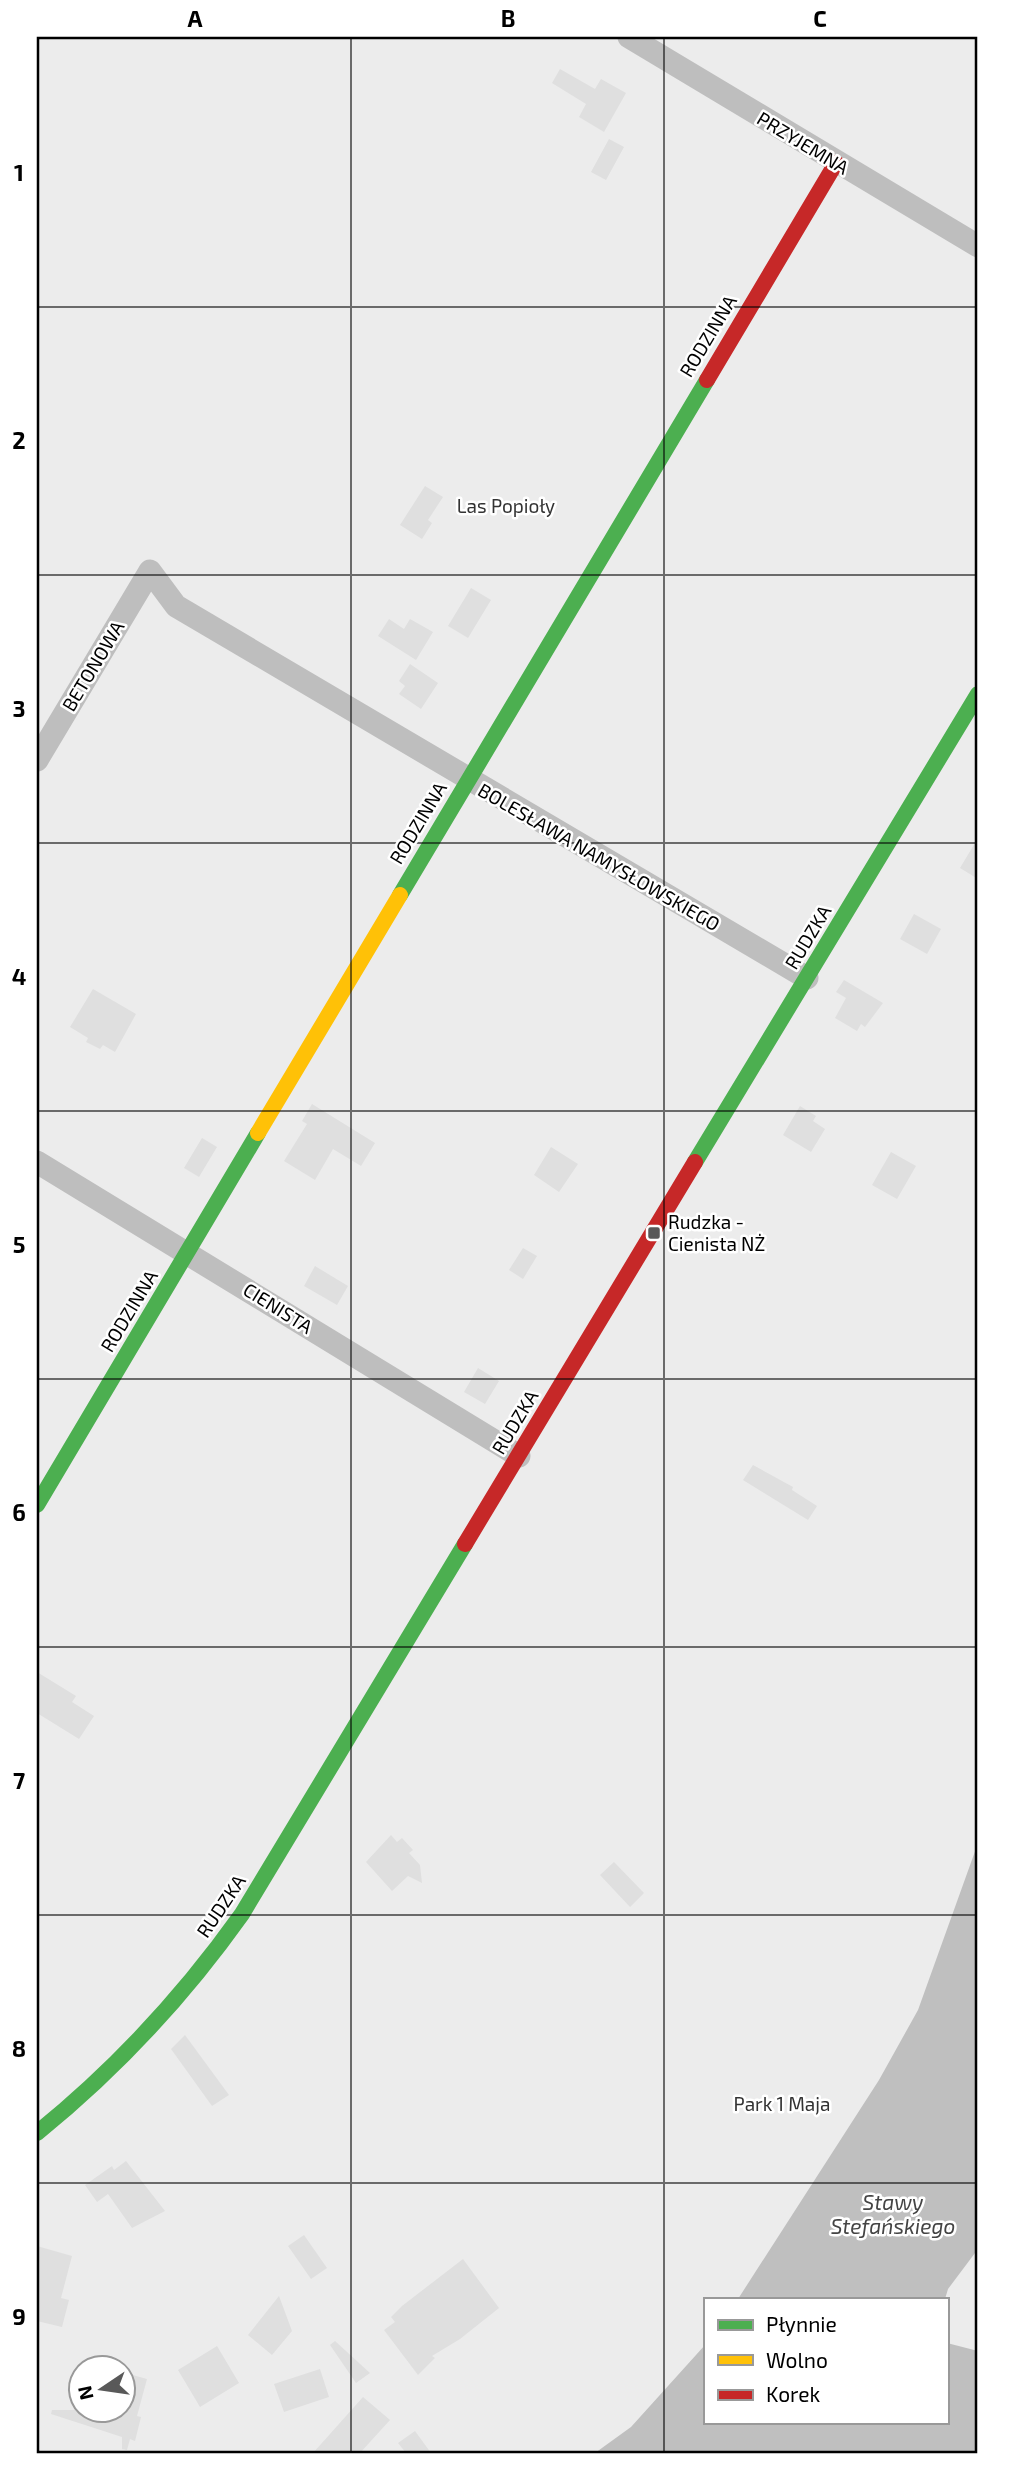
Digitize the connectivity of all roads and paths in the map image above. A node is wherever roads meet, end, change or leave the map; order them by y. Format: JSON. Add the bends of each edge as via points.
{"nodes":[{"id":1,"x":629,"y":37,"type":"edge"},
{"id":2,"x":836,"y":163,"type":"junction"},
{"id":3,"x":978,"y":246,"type":"edge"},
{"id":4,"x":150,"y":571,"type":"joint"},
{"id":5,"x":978,"y":694,"type":"edge"},
{"id":6,"x":37,"y":760,"type":"edge"},
{"id":7,"x":467,"y":780,"type":"junction"},
{"id":8,"x":807,"y":978,"type":"junction"},
{"id":9,"x":37,"y":1162,"type":"edge"},
{"id":10,"x":188,"y":1252,"type":"junction"},
{"id":11,"x":519,"y":1456,"type":"junction"},
{"id":12,"x":37,"y":1505,"type":"edge"},
{"id":13,"x":37,"y":2133,"type":"edge"}],
"edges":[{"from":1,"to":2,"type":"street","name":"PRZYJEMNA"},
{"from":2,"to":3,"type":"street","name":"PRZYJEMNA"},
{"from":2,"to":7,"type":"street","name":"RODZINNA"},
{"from":4,"to":6,"type":"street","name":"BETONOWA"},
{"from":4,"to":7,"type":"street","name":"BOLESŁAWA NAMYSŁOWSKIEGO","via":[[176,606]]},
{"from":5,"to":8,"type":"street","name":"RUDZKA"},
{"from":7,"to":8,"type":"street","name":"BOLESŁAWA NAMYSŁOWSKIEGO"},
{"from":7,"to":10,"type":"street","name":"RODZINNA"},
{"from":8,"to":11,"type":"street","name":"RUDZKA"},
{"from":9,"to":10,"type":"street","name":"CIENISTA"},
{"from":10,"to":11,"type":"street","name":"CIENISTA"},
{"from":10,"to":12,"type":"street","name":"RODZINNA"},
{"from":11,"to":13,"type":"street","name":"RUDZKA","via":[[223,1942],[146,2035]]}]}
